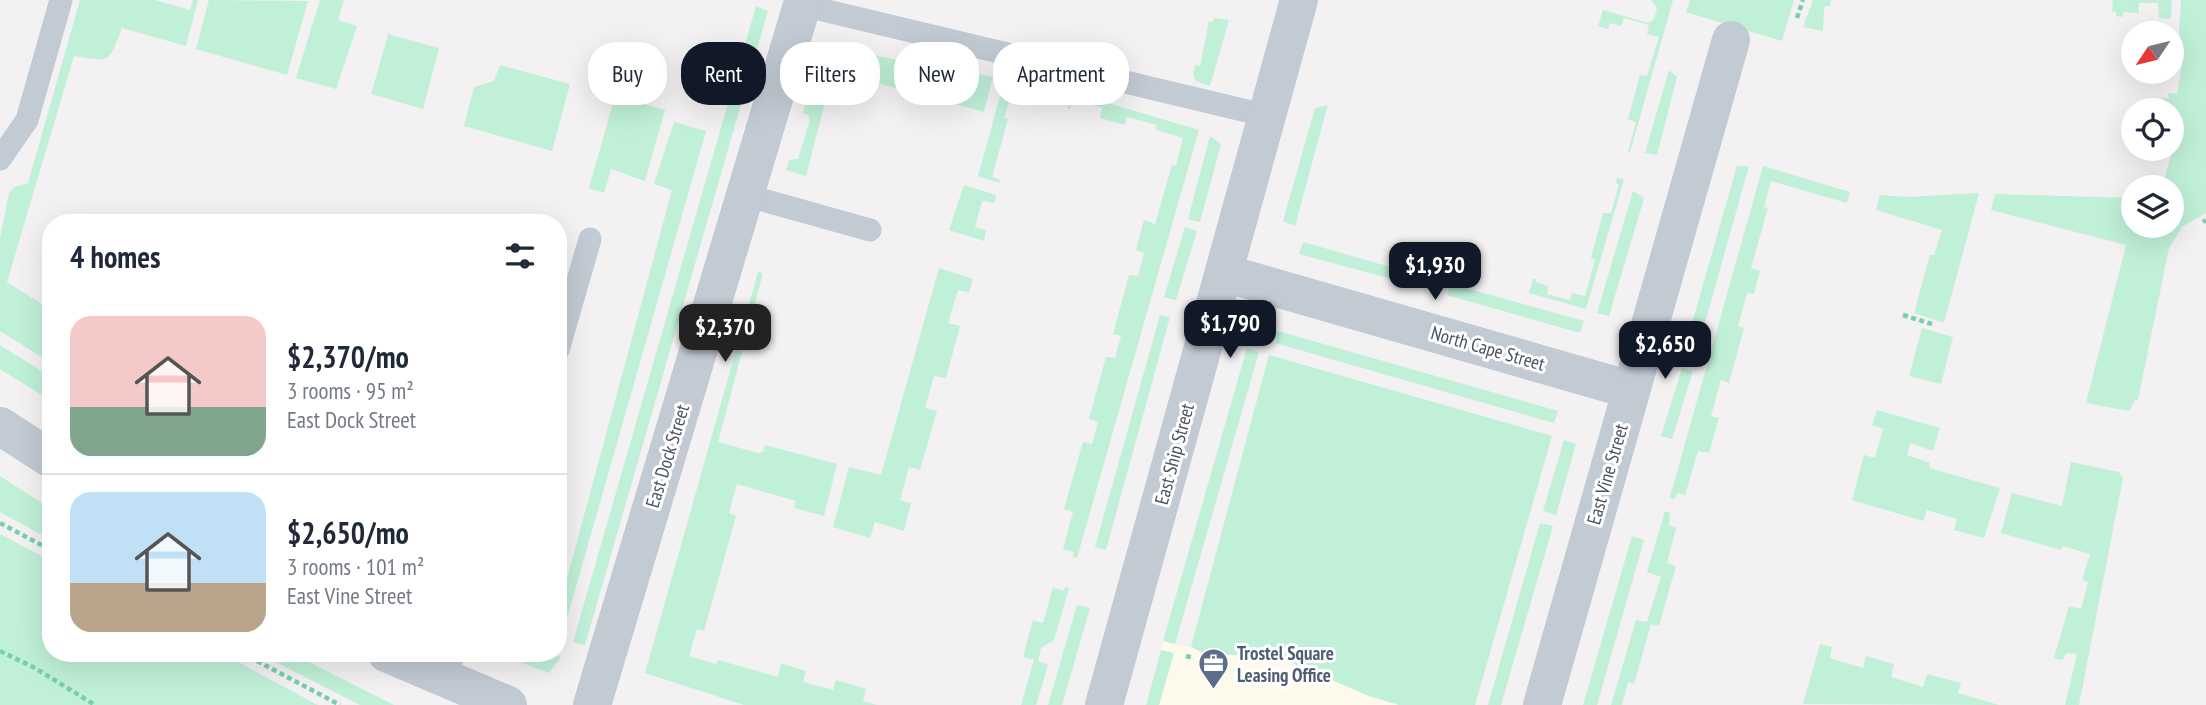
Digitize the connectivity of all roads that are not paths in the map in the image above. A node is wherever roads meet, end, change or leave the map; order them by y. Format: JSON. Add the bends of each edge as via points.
{"nodes":[{"id":1,"x":61,"y":0,"type":"edge"},
{"id":2,"x":1299,"y":0,"type":"edge"},
{"id":3,"x":802,"y":5,"type":"joint"},
{"id":4,"x":1731,"y":40,"type":"dead end"},
{"id":5,"x":1268,"y":116,"type":"junction"},
{"id":6,"x":0,"y":159,"type":"edge"},
{"id":7,"x":745,"y":195,"type":"junction"},
{"id":8,"x":870,"y":230,"type":"dead end"},
{"id":9,"x":590,"y":239,"type":"dead end"},
{"id":10,"x":1223,"y":273,"type":"junction"},
{"id":11,"x":567,"y":319,"type":"edge"},
{"id":12,"x":1631,"y":390,"type":"junction"},
{"id":13,"x":0,"y":426,"type":"edge"},
{"id":14,"x":42,"y":453,"type":"edge"},
{"id":15,"x":430,"y":662,"type":"edge"},
{"id":16,"x":449,"y":666,"type":"edge"},
{"id":17,"x":508,"y":705,"type":"edge"},
{"id":18,"x":592,"y":705,"type":"edge"},
{"id":19,"x":1104,"y":705,"type":"edge"},
{"id":20,"x":1542,"y":705,"type":"edge"}],
"edges":[{"from":1,"to":6,"type":"lane","via":[[27,120]]},
{"from":2,"to":5,"type":"street","name":"East Ship Street"},
{"from":3,"to":5,"type":"lane"},
{"from":3,"to":7,"type":"street","name":"East Dock Street"},
{"from":4,"to":12,"type":"street","name":"East Vine Street"},
{"from":5,"to":10,"type":"street","name":"East Ship Street"},
{"from":7,"to":8,"type":"lane"},
{"from":7,"to":18,"type":"street","name":"East Dock Street"},
{"from":9,"to":11,"type":"lane"},
{"from":10,"to":12,"type":"street","name":"North Cape Street"},
{"from":10,"to":19,"type":"street","name":"East Ship Street"},
{"from":12,"to":20,"type":"street","name":"East Vine Street"},
{"from":13,"to":14,"type":"street"},
{"from":15,"to":16,"type":"street"},
{"from":16,"to":17,"type":"street"}]}
